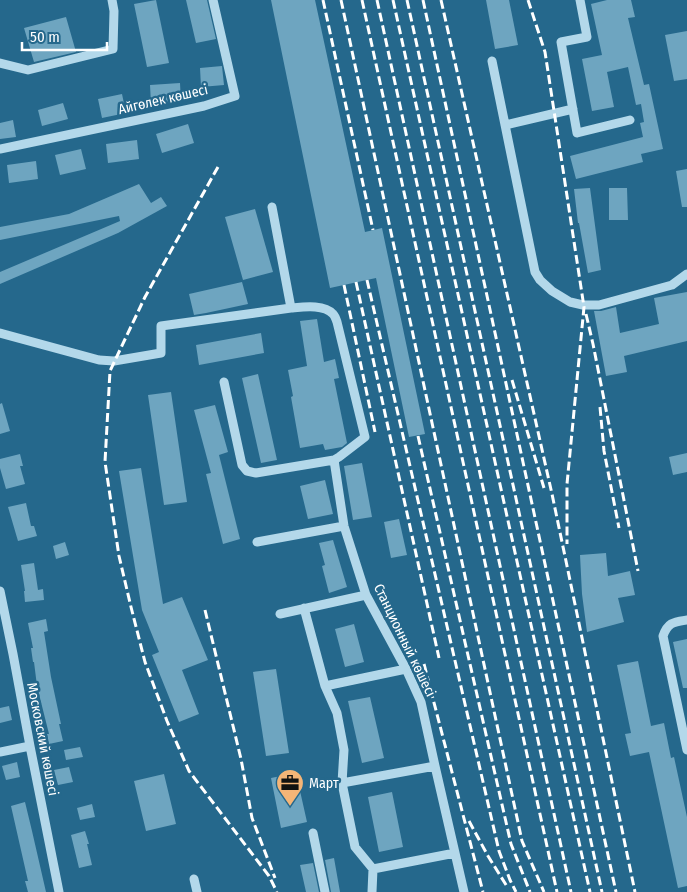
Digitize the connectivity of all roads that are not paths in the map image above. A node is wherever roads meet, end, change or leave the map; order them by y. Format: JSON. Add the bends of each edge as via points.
{"nodes":[{"id":1,"x":112,"y":0,"type":"edge"},
{"id":2,"x":213,"y":0,"type":"edge"},
{"id":3,"x":580,"y":0,"type":"edge"},
{"id":4,"x":492,"y":61,"type":"dead end"},
{"id":5,"x":0,"y":63,"type":"edge"},
{"id":6,"x":573,"y":109,"type":"junction"},
{"id":7,"x":630,"y":120,"type":"dead end"},
{"id":8,"x":505,"y":124,"type":"junction"},
{"id":9,"x":0,"y":148,"type":"edge"},
{"id":10,"x":272,"y":207,"type":"dead end"},
{"id":11,"x":687,"y":274,"type":"edge"},
{"id":12,"x":292,"y":308,"type":"junction"},
{"id":13,"x":0,"y":333,"type":"edge"},
{"id":14,"x":224,"y":382,"type":"dead end"},
{"id":15,"x":334,"y":460,"type":"junction"},
{"id":16,"x":344,"y":526,"type":"junction"},
{"id":17,"x":257,"y":542,"type":"dead end"},
{"id":18,"x":0,"y":591,"type":"edge"},
{"id":19,"x":366,"y":595,"type":"junction"},
{"id":20,"x":304,"y":608,"type":"junction"},
{"id":21,"x":280,"y":614,"type":"dead end"},
{"id":22,"x":687,"y":620,"type":"edge"},
{"id":23,"x":406,"y":669,"type":"junction"},
{"id":24,"x":325,"y":686,"type":"junction"},
{"id":25,"x":30,"y":746,"type":"junction"},
{"id":26,"x":687,"y":750,"type":"edge"},
{"id":27,"x":0,"y":752,"type":"edge"},
{"id":28,"x":435,"y":766,"type":"junction"},
{"id":29,"x":342,"y":783,"type":"junction"},
{"id":30,"x":314,"y":833,"type":"dead end"},
{"id":31,"x":455,"y":854,"type":"junction"},
{"id":32,"x":373,"y":868,"type":"junction"},
{"id":33,"x":194,"y":879,"type":"dead end"},
{"id":34,"x":59,"y":892,"type":"edge"},
{"id":35,"x":197,"y":892,"type":"edge"},
{"id":36,"x":325,"y":892,"type":"edge"},
{"id":37,"x":372,"y":892,"type":"edge"},
{"id":38,"x":464,"y":892,"type":"edge"}],
"edges":[{"from":1,"to":5,"type":"street","via":[[113,49],[28,70]]},
{"from":2,"to":9,"type":"street","name":"Айгөлек көшесі","via":[[235,96],[204,106]]},
{"from":3,"to":6,"type":"street","via":[[587,37],[561,42]]},
{"from":4,"to":8,"type":"street"},
{"from":6,"to":7,"type":"street","via":[[577,133]]},
{"from":6,"to":8,"type":"street"},
{"from":8,"to":11,"type":"street","via":[[535,272],[552,291],[570,302],[599,305],[672,285]]},
{"from":10,"to":12,"type":"street"},
{"from":12,"to":13,"type":"street","via":[[161,326],[161,353],[114,361],[99,360]]},
{"from":12,"to":15,"type":"street","via":[[322,308],[332,313],[337,322],[364,437]]},
{"from":14,"to":15,"type":"street","via":[[242,465],[247,471],[256,473]]},
{"from":15,"to":16,"type":"street","name":"Станционный көшесі"},
{"from":16,"to":17,"type":"street"},
{"from":16,"to":19,"type":"street","name":"Станционный көшесі"},
{"from":18,"to":25,"type":"street","name":"Московский көшесі"},
{"from":19,"to":20,"type":"street"},
{"from":19,"to":23,"type":"street","name":"Станционный көшесі"},
{"from":20,"to":21,"type":"street"},
{"from":20,"to":24,"type":"street"},
{"from":22,"to":26,"type":"street","via":[[673,622],[663,636]]},
{"from":23,"to":24,"type":"street"},
{"from":23,"to":28,"type":"street","name":"Станционный көшесі","via":[[421,702]]},
{"from":24,"to":29,"type":"street","via":[[337,713],[344,750]]},
{"from":25,"to":27,"type":"street"},
{"from":25,"to":34,"type":"street","name":"Московский көшесі"},
{"from":28,"to":29,"type":"street"},
{"from":28,"to":31,"type":"street","name":"Станционный көшесі"},
{"from":29,"to":32,"type":"street","via":[[355,847]]},
{"from":30,"to":36,"type":"street"},
{"from":31,"to":32,"type":"street"},
{"from":31,"to":38,"type":"street","name":"Станционный көшесі"},
{"from":32,"to":37,"type":"street"},
{"from":33,"to":35,"type":"street"}]}
